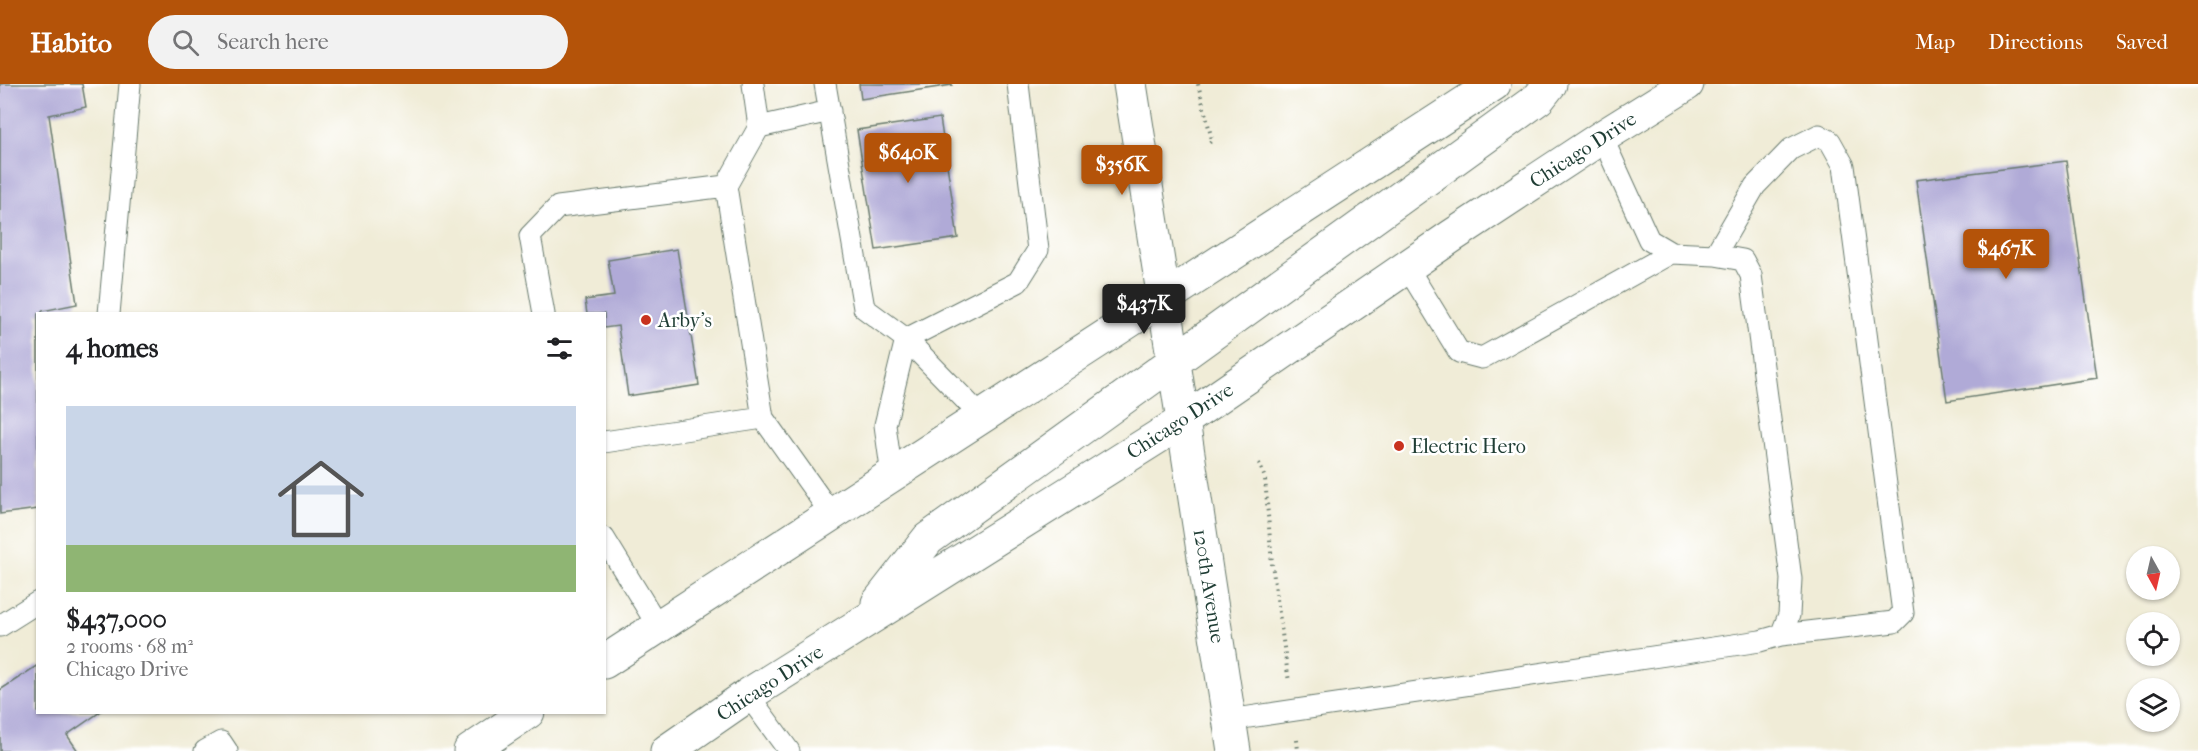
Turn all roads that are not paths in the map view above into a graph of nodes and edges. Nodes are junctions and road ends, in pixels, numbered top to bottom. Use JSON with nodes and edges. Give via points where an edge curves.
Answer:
{"nodes":[{"id":1,"x":130,"y":84,"type":"edge"},
{"id":2,"x":753,"y":84,"type":"edge"},
{"id":3,"x":825,"y":84,"type":"edge"},
{"id":4,"x":1018,"y":84,"type":"edge"},
{"id":5,"x":1130,"y":84,"type":"edge"},
{"id":6,"x":1494,"y":84,"type":"edge"},
{"id":7,"x":1550,"y":84,"type":"edge"},
{"id":8,"x":1687,"y":84,"type":"edge"},
{"id":9,"x":830,"y":111,"type":"junction"},
{"id":10,"x":759,"y":127,"type":"junction"},
{"id":11,"x":1602,"y":137,"type":"junction"},
{"id":12,"x":726,"y":186,"type":"junction"},
{"id":13,"x":1671,"y":254,"type":"junction"},
{"id":14,"x":1715,"y":255,"type":"junction"},
{"id":15,"x":1407,"y":267,"type":"junction"},
{"id":16,"x":1164,"y":299,"type":"junction"},
{"id":17,"x":109,"y":312,"type":"edge"},
{"id":18,"x":544,"y":312,"type":"edge"},
{"id":19,"x":906,"y":339,"type":"junction"},
{"id":20,"x":1174,"y":363,"type":"junction"},
{"id":21,"x":982,"y":417,"type":"junction"},
{"id":22,"x":763,"y":418,"type":"junction"},
{"id":23,"x":1183,"y":421,"type":"junction"},
{"id":24,"x":608,"y":436,"type":"edge"},
{"id":25,"x":892,"y":476,"type":"junction"},
{"id":26,"x":832,"y":515,"type":"junction"},
{"id":27,"x":606,"y":541,"type":"edge"},
{"id":28,"x":36,"y":603,"type":"edge"},
{"id":29,"x":862,"y":624,"type":"junction"},
{"id":30,"x":0,"y":626,"type":"edge"},
{"id":31,"x":658,"y":626,"type":"junction"},
{"id":32,"x":1782,"y":634,"type":"junction"},
{"id":33,"x":606,"y":661,"type":"edge"},
{"id":34,"x":748,"y":695,"type":"junction"},
{"id":35,"x":525,"y":714,"type":"edge"},
{"id":36,"x":1232,"y":735,"type":"edge"},
{"id":37,"x":205,"y":751,"type":"edge"},
{"id":38,"x":227,"y":751,"type":"edge"},
{"id":39,"x":470,"y":751,"type":"edge"},
{"id":40,"x":667,"y":751,"type":"edge"},
{"id":41,"x":789,"y":751,"type":"edge"}],
"edges":[{"from":1,"to":17,"type":"lane"},
{"from":2,"to":10,"type":"lane"},
{"from":3,"to":9,"type":"lane"},
{"from":4,"to":19,"type":"lane","via":[[1038,250],[1018,282]]},
{"from":5,"to":16,"type":"main road","name":"120th Avenue"},
{"from":6,"to":16,"type":"main road"},
{"from":7,"to":20,"type":"main road","via":[[1539,98]]},
{"from":8,"to":11,"type":"main road","name":"Chicago Drive"},
{"from":9,"to":10,"type":"lane"},
{"from":9,"to":19,"type":"lane","via":[[864,308]]},
{"from":10,"to":12,"type":"lane"},
{"from":11,"to":13,"type":"lane","via":[[1649,240]]},
{"from":11,"to":15,"type":"main road","name":"Chicago Drive"},
{"from":12,"to":18,"type":"lane","via":[[558,207],[530,236]]},
{"from":12,"to":22,"type":"lane"},
{"from":13,"to":14,"type":"lane"},
{"from":13,"to":15,"type":"lane","via":[[1482,358],[1459,352]]},
{"from":14,"to":32,"type":"lane","via":[[1743,260],[1751,275],[1791,579],[1789,615]]},
{"from":14,"to":32,"type":"lane","via":[[1755,186],[1791,148],[1818,135],[1830,141],[1844,166],[1903,613],[1894,622]]},
{"from":15,"to":23,"type":"main road","name":"Chicago Drive"},
{"from":16,"to":20,"type":"main road","name":"120th Avenue"},
{"from":16,"to":21,"type":"main road"},
{"from":19,"to":21,"type":"lane"},
{"from":19,"to":25,"type":"lane","via":[[885,425]]},
{"from":20,"to":23,"type":"main road","name":"120th Avenue"},
{"from":20,"to":29,"type":"main road","via":[[928,539]]},
{"from":21,"to":25,"type":"main road"},
{"from":22,"to":24,"type":"lane"},
{"from":22,"to":26,"type":"lane"},
{"from":23,"to":29,"type":"main road","name":"Chicago Drive"},
{"from":23,"to":36,"type":"main road","name":"120th Avenue"},
{"from":25,"to":26,"type":"main road"},
{"from":26,"to":31,"type":"main road"},
{"from":27,"to":31,"type":"lane"},
{"from":28,"to":30,"type":"lane"},
{"from":29,"to":34,"type":"main road","name":"Chicago Drive"},
{"from":31,"to":33,"type":"main road"},
{"from":32,"to":36,"type":"lane","via":[[1748,643],[1293,709]]},
{"from":34,"to":40,"type":"main road","name":"Chicago Drive"},
{"from":34,"to":41,"type":"lane"},
{"from":35,"to":39,"type":"main road"},
{"from":37,"to":38,"type":"lane","via":[[221,742]]}]}
